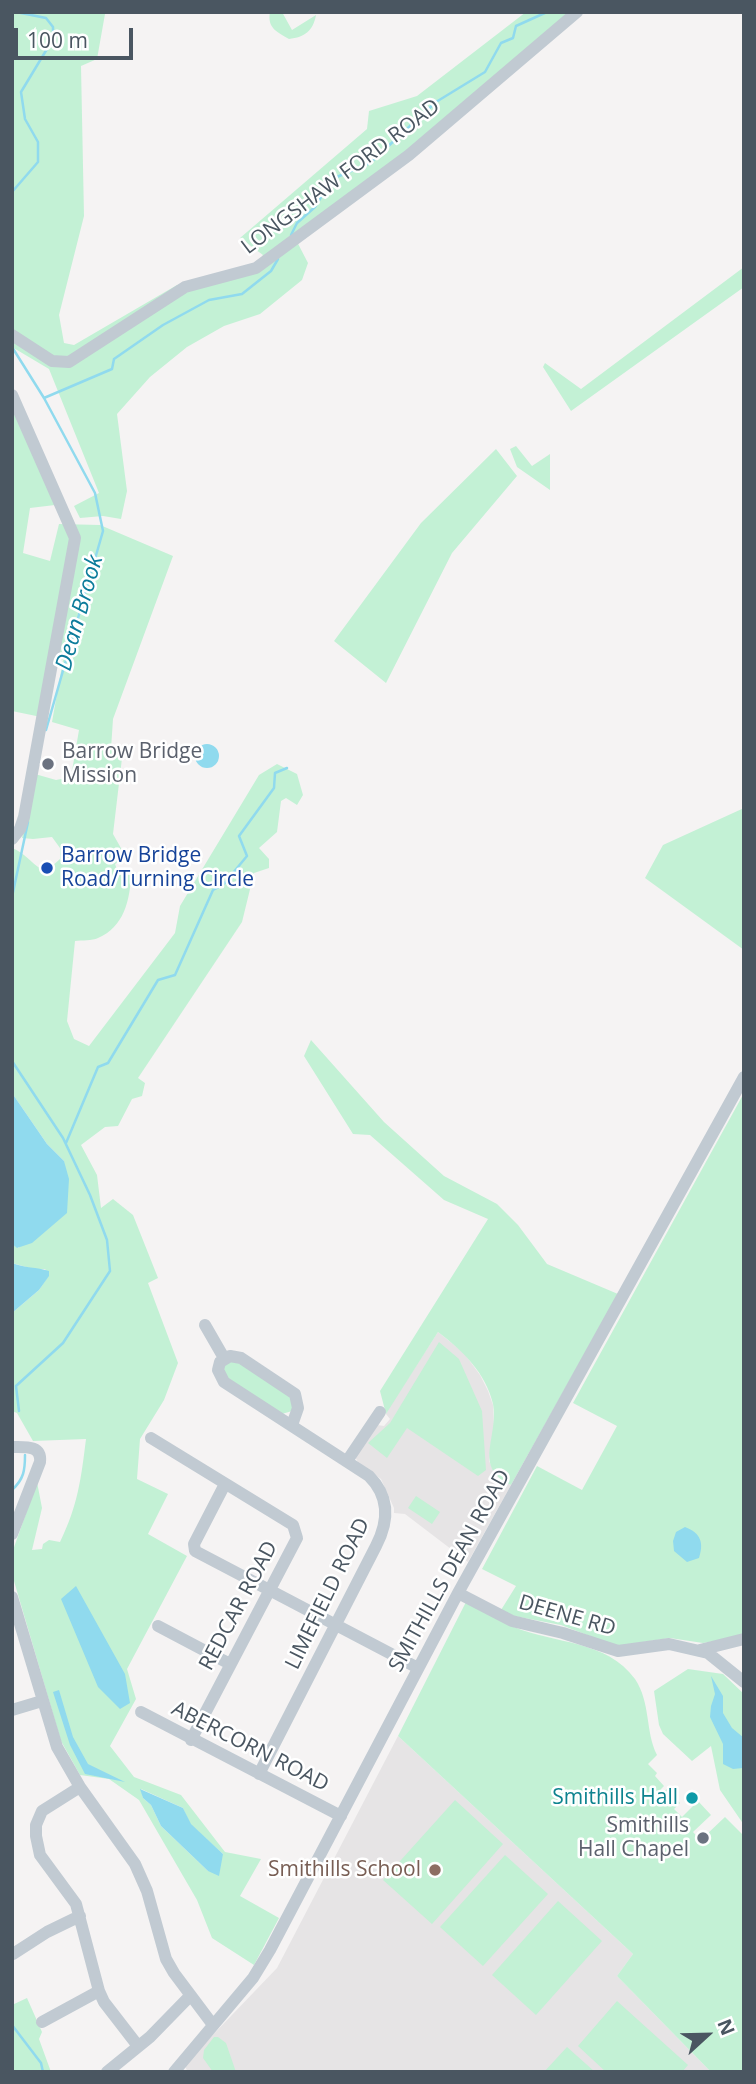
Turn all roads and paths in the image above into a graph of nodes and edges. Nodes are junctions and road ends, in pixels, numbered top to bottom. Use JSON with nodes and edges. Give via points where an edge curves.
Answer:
{"nodes":[{"id":1,"x":577,"y":12,"type":"edge"},
{"id":2,"x":12,"y":335,"type":"edge"},
{"id":3,"x":12,"y":396,"type":"edge"},
{"id":4,"x":12,"y":839,"type":"edge"},
{"id":5,"x":744,"y":1077,"type":"edge"},
{"id":6,"x":205,"y":1325,"type":"dead end"},
{"id":7,"x":224,"y":1358,"type":"junction"},
{"id":8,"x":380,"y":1412,"type":"dead end"},
{"id":9,"x":292,"y":1425,"type":"junction"},
{"id":10,"x":150,"y":1438,"type":"dead end"},
{"id":11,"x":12,"y":1447,"type":"edge"},
{"id":12,"x":347,"y":1461,"type":"junction"},
{"id":13,"x":225,"y":1484,"type":"junction"},
{"id":14,"x":12,"y":1534,"type":"edge"},
{"id":15,"x":270,"y":1591,"type":"junction"},
{"id":16,"x":458,"y":1593,"type":"junction"},
{"id":17,"x":12,"y":1597,"type":"edge"},
{"id":18,"x":14,"y":1613,"type":"edge"},
{"id":19,"x":336,"y":1625,"type":"junction"},
{"id":20,"x":158,"y":1626,"type":"dead end"},
{"id":21,"x":744,"y":1639,"type":"edge"},
{"id":22,"x":699,"y":1650,"type":"junction"},
{"id":23,"x":230,"y":1664,"type":"junction"},
{"id":24,"x":418,"y":1668,"type":"junction"},
{"id":25,"x":744,"y":1682,"type":"edge"},
{"id":26,"x":42,"y":1701,"type":"junction"},
{"id":27,"x":12,"y":1710,"type":"edge"},
{"id":28,"x":141,"y":1712,"type":"dead end"},
{"id":29,"x":191,"y":1740,"type":"junction"},
{"id":30,"x":259,"y":1774,"type":"junction"},
{"id":31,"x":80,"y":1787,"type":"junction"},
{"id":32,"x":341,"y":1816,"type":"junction"},
{"id":33,"x":80,"y":1916,"type":"junction"},
{"id":34,"x":13,"y":1954,"type":"edge"},
{"id":35,"x":99,"y":1991,"type":"junction"},
{"id":36,"x":190,"y":1996,"type":"junction"},
{"id":37,"x":43,"y":2022,"type":"dead end"},
{"id":38,"x":213,"y":2025,"type":"junction"},
{"id":39,"x":138,"y":2046,"type":"junction"},
{"id":40,"x":107,"y":2072,"type":"edge"},
{"id":41,"x":174,"y":2072,"type":"edge"}],
"edges":[{"from":1,"to":2,"type":"street","name":"LONGSHAW FORD ROAD","via":[[409,155],[256,268],[185,287],[72,360],[52,361]]},
{"from":3,"to":4,"type":"street","via":[[75,538],[24,817]]},
{"from":5,"to":16,"type":"street","name":"SMITHILLS DEAN ROAD"},
{"from":6,"to":7,"type":"street","name":"LIMEFIELD ROAD"},
{"from":7,"to":9,"type":"street","name":"LIMEFIELD ROAD","via":[[218,1370],[224,1382]]},
{"from":7,"to":9,"type":"street","via":[[242,1359],[295,1394],[298,1408]]},
{"from":8,"to":12,"type":"street"},
{"from":9,"to":12,"type":"street","name":"LIMEFIELD ROAD"},
{"from":10,"to":13,"type":"street","name":"REDCAR ROAD"},
{"from":11,"to":14,"type":"street","via":[[32,1448],[41,1455]]},
{"from":12,"to":19,"type":"street","name":"LIMEFIELD ROAD","via":[[378,1485],[386,1523]]},
{"from":13,"to":15,"type":"street","name":"REDCAR ROAD","via":[[295,1529],[297,1538]]},
{"from":13,"to":15,"type":"street","via":[[194,1544],[195,1551]]},
{"from":15,"to":19,"type":"street"},
{"from":15,"to":23,"type":"street","name":"REDCAR ROAD"},
{"from":16,"to":22,"type":"street","name":"DEENE RD","via":[[512,1621],[618,1651],[669,1644]]},
{"from":16,"to":24,"type":"street","name":"SMITHILLS DEAN ROAD"},
{"from":17,"to":18,"type":"street"},
{"from":18,"to":26,"type":"street"},
{"from":19,"to":24,"type":"street"},
{"from":19,"to":30,"type":"street","name":"LIMEFIELD ROAD"},
{"from":20,"to":23,"type":"street"},
{"from":21,"to":22,"type":"street"},
{"from":22,"to":25,"type":"street","name":"DEENE RD"},
{"from":23,"to":29,"type":"street","name":"REDCAR ROAD"},
{"from":24,"to":32,"type":"street","name":"SMITHILLS DEAN ROAD"},
{"from":26,"to":27,"type":"street"},
{"from":26,"to":31,"type":"street","via":[[57,1747]]},
{"from":28,"to":29,"type":"street","name":"ABERCORN ROAD"},
{"from":29,"to":30,"type":"street","name":"ABERCORN ROAD"},
{"from":30,"to":32,"type":"street","name":"ABERCORN ROAD"},
{"from":31,"to":33,"type":"street","via":[[42,1811],[36,1836],[40,1855]]},
{"from":31,"to":36,"type":"street","via":[[142,1877],[166,1959]]},
{"from":32,"to":38,"type":"street","name":"SMITHILLS DEAN ROAD","via":[[253,1978]]},
{"from":33,"to":34,"type":"street","via":[[28,1939]]},
{"from":33,"to":35,"type":"street"},
{"from":35,"to":37,"type":"street"},
{"from":35,"to":39,"type":"street"},
{"from":36,"to":38,"type":"street"},
{"from":36,"to":39,"type":"street"},
{"from":38,"to":41,"type":"street","name":"SMITHILLS DEAN ROAD"},
{"from":39,"to":40,"type":"street"}]}
